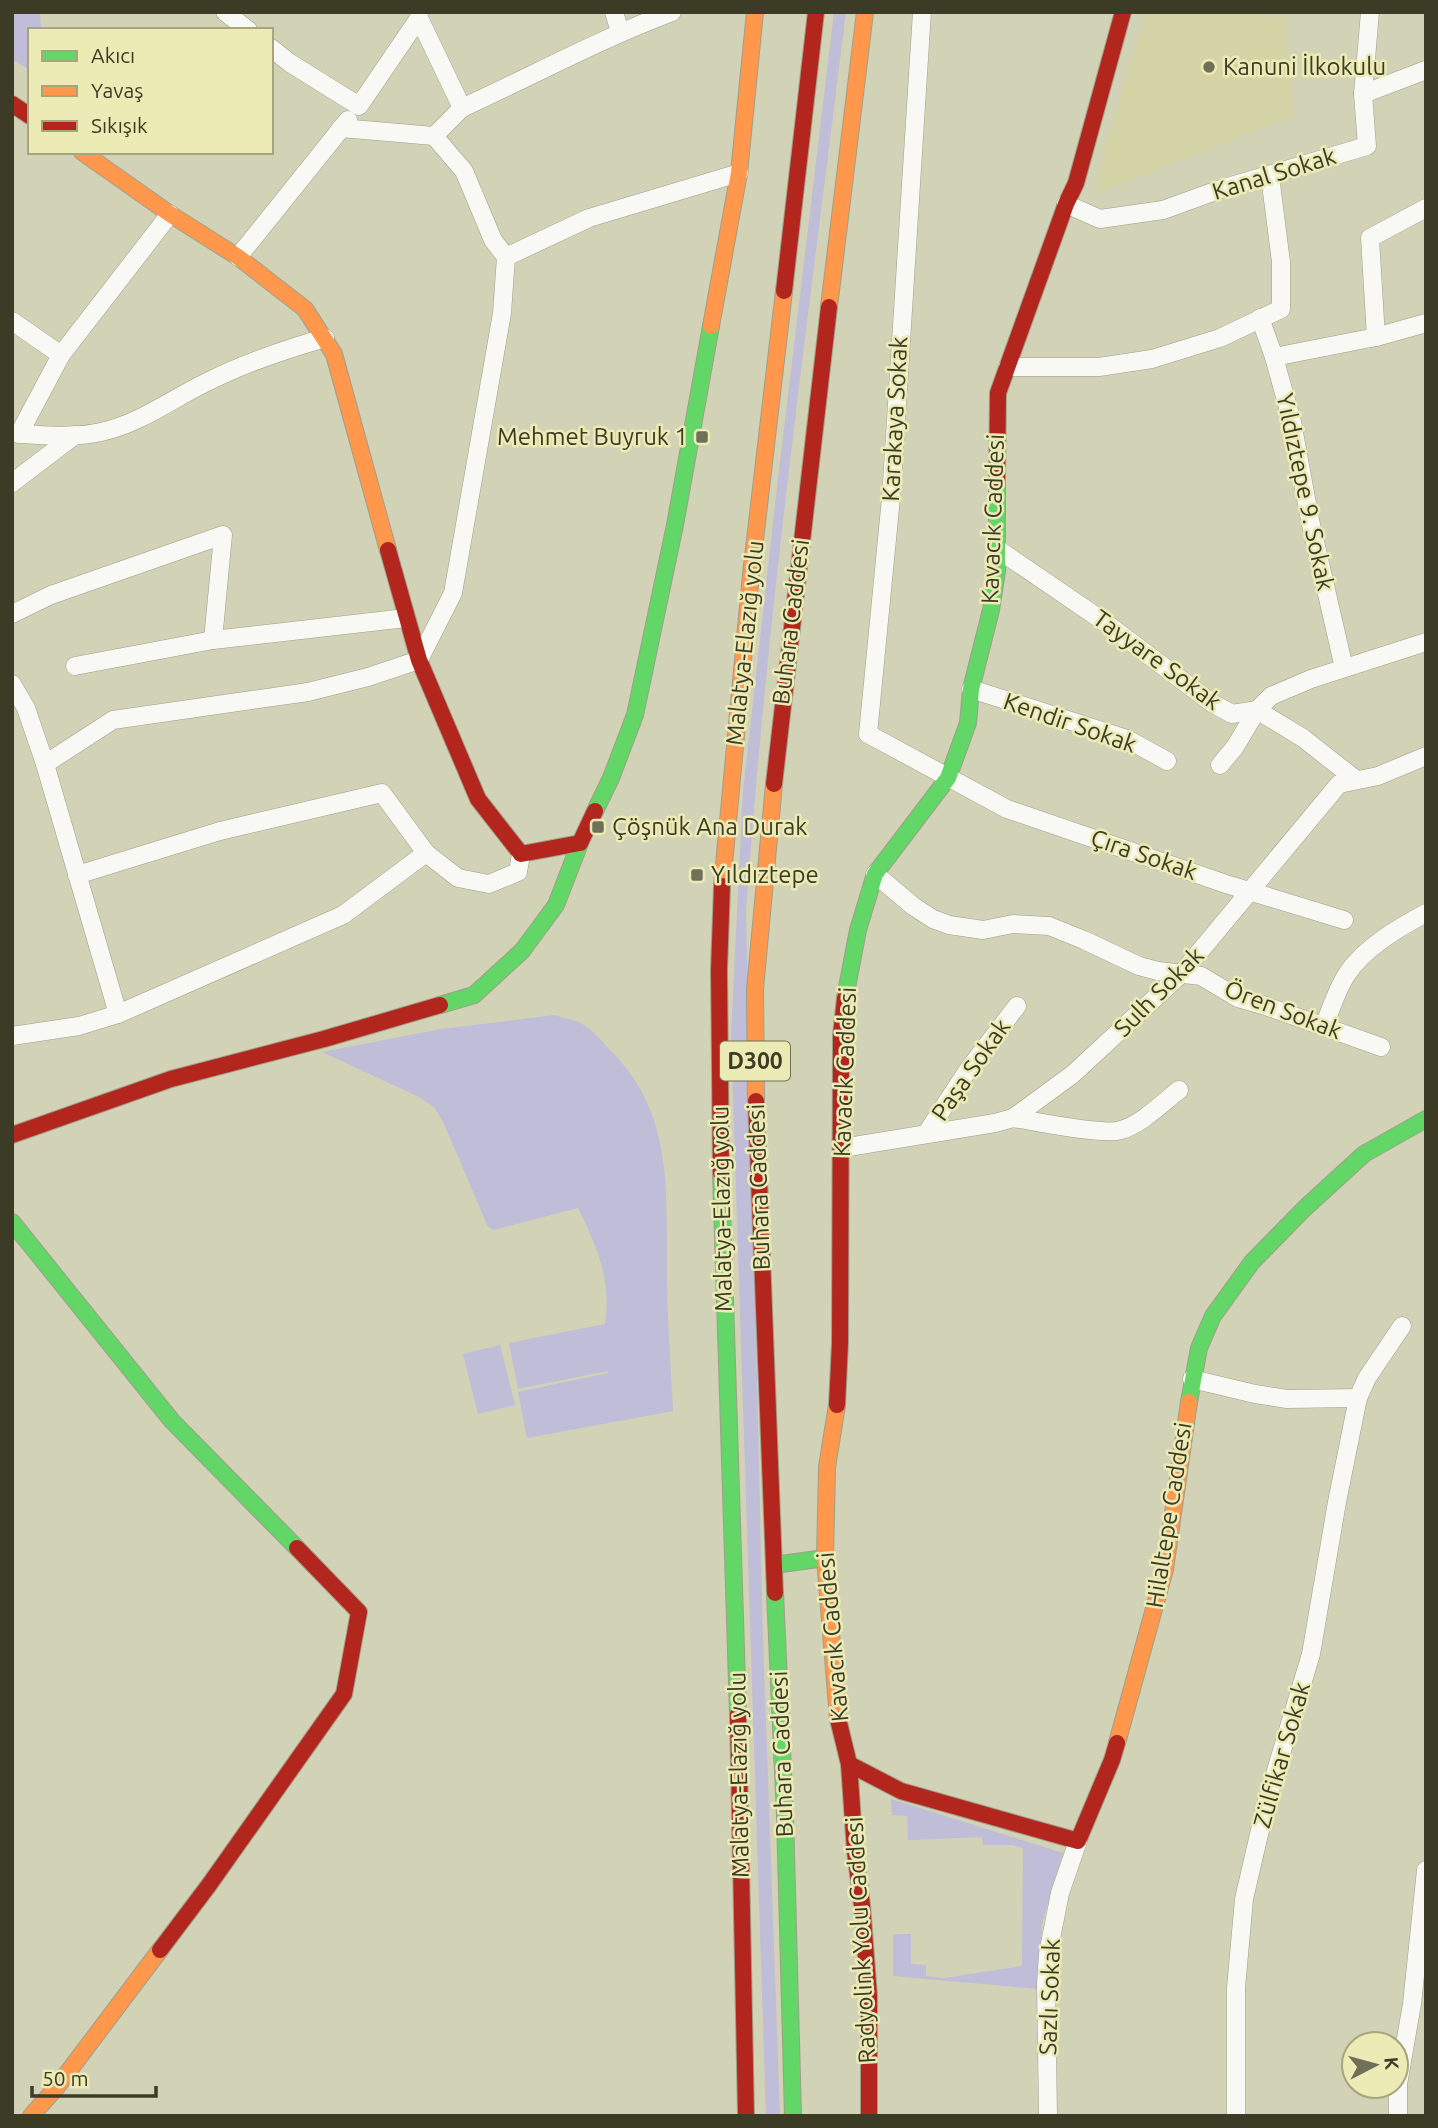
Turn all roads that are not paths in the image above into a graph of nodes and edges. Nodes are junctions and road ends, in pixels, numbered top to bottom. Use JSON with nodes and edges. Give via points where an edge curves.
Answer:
{"nodes":[{"id":1,"x":225,"y":12,"type":"edge"},
{"id":2,"x":614,"y":12,"type":"edge"},
{"id":3,"x":672,"y":12,"type":"edge"},
{"id":4,"x":755,"y":12,"type":"edge"},
{"id":5,"x":816,"y":12,"type":"edge"},
{"id":6,"x":865,"y":12,"type":"edge"},
{"id":7,"x":922,"y":12,"type":"edge"},
{"id":8,"x":1123,"y":12,"type":"edge"},
{"id":9,"x":1370,"y":12,"type":"edge"},
{"id":10,"x":419,"y":15,"type":"edge"},
{"id":11,"x":245,"y":28,"type":"edge"},
{"id":12,"x":620,"y":32,"type":"junction"},
{"id":13,"x":273,"y":50,"type":"edge"},
{"id":14,"x":1426,"y":70,"type":"edge"},
{"id":15,"x":1363,"y":94,"type":"junction"},
{"id":16,"x":12,"y":104,"type":"edge"},
{"id":17,"x":359,"y":106,"type":"junction"},
{"id":18,"x":462,"y":108,"type":"junction"},
{"id":19,"x":28,"y":115,"type":"edge"},
{"id":20,"x":341,"y":128,"type":"junction"},
{"id":21,"x":434,"y":136,"type":"junction"},
{"id":22,"x":85,"y":154,"type":"edge"},
{"id":23,"x":739,"y":173,"type":"junction"},
{"id":24,"x":1269,"y":176,"type":"junction"},
{"id":25,"x":1066,"y":204,"type":"junction"},
{"id":26,"x":1426,"y":208,"type":"edge"},
{"id":27,"x":170,"y":214,"type":"junction"},
{"id":28,"x":238,"y":257,"type":"junction"},
{"id":29,"x":506,"y":257,"type":"junction"},
{"id":30,"x":1260,"y":318,"type":"junction"},
{"id":31,"x":12,"y":321,"type":"edge"},
{"id":32,"x":1426,"y":323,"type":"edge"},
{"id":33,"x":1376,"y":337,"type":"junction"},
{"id":34,"x":324,"y":338,"type":"junction"},
{"id":35,"x":61,"y":355,"type":"junction"},
{"id":36,"x":1274,"y":357,"type":"junction"},
{"id":37,"x":1007,"y":367,"type":"junction"},
{"id":38,"x":16,"y":435,"type":"edge"},
{"id":39,"x":75,"y":435,"type":"junction"},
{"id":40,"x":12,"y":482,"type":"edge"},
{"id":41,"x":996,"y":548,"type":"junction"},
{"id":42,"x":12,"y":614,"type":"edge"},
{"id":43,"x":406,"y":618,"type":"junction"},
{"id":44,"x":213,"y":640,"type":"junction"},
{"id":45,"x":1426,"y":642,"type":"edge"},
{"id":46,"x":419,"y":660,"type":"junction"},
{"id":47,"x":75,"y":666,"type":"dead end"},
{"id":48,"x":1344,"y":668,"type":"junction"},
{"id":49,"x":12,"y":684,"type":"edge"},
{"id":50,"x":971,"y":689,"type":"junction"},
{"id":51,"x":1257,"y":710,"type":"junction"},
{"id":52,"x":1426,"y":756,"type":"edge"},
{"id":53,"x":1167,"y":761,"type":"dead end"},
{"id":54,"x":46,"y":764,"type":"junction"},
{"id":55,"x":1220,"y":765,"type":"dead end"},
{"id":56,"x":948,"y":778,"type":"junction"},
{"id":57,"x":1354,"y":779,"type":"junction"},
{"id":58,"x":580,"y":843,"type":"junction"},
{"id":59,"x":426,"y":853,"type":"junction"},
{"id":60,"x":521,"y":855,"type":"junction"},
{"id":61,"x":875,"y":874,"type":"junction"},
{"id":62,"x":77,"y":875,"type":"junction"},
{"id":63,"x":1251,"y":891,"type":"junction"},
{"id":64,"x":1426,"y":913,"type":"edge"},
{"id":65,"x":1344,"y":920,"type":"dead end"},
{"id":66,"x":1181,"y":974,"type":"junction"},
{"id":67,"x":1017,"y":1006,"type":"dead end"},
{"id":68,"x":118,"y":1014,"type":"junction"},
{"id":69,"x":1324,"y":1026,"type":"junction"},
{"id":70,"x":12,"y":1036,"type":"edge"},
{"id":71,"x":1381,"y":1047,"type":"dead end"},
{"id":72,"x":1179,"y":1090,"type":"dead end"},
{"id":73,"x":1013,"y":1118,"type":"junction"},
{"id":74,"x":1426,"y":1119,"type":"edge"},
{"id":75,"x":926,"y":1134,"type":"junction"},
{"id":76,"x":12,"y":1135,"type":"edge"},
{"id":77,"x":842,"y":1148,"type":"junction"},
{"id":78,"x":12,"y":1222,"type":"edge"},
{"id":79,"x":1402,"y":1326,"type":"dead end"},
{"id":80,"x":1192,"y":1378,"type":"junction"},
{"id":81,"x":1359,"y":1398,"type":"junction"},
{"id":82,"x":825,"y":1558,"type":"junction"},
{"id":83,"x":774,"y":1565,"type":"junction"},
{"id":84,"x":849,"y":1764,"type":"junction"},
{"id":85,"x":1078,"y":1841,"type":"junction"},
{"id":86,"x":1426,"y":1870,"type":"edge"},
{"id":87,"x":31,"y":2116,"type":"edge"},
{"id":88,"x":746,"y":2116,"type":"edge"},
{"id":89,"x":793,"y":2116,"type":"edge"},
{"id":90,"x":869,"y":2116,"type":"edge"},
{"id":91,"x":1048,"y":2116,"type":"edge"},
{"id":92,"x":1236,"y":2116,"type":"edge"},
{"id":93,"x":1398,"y":2116,"type":"edge"}],
"edges":[{"from":1,"to":11,"type":"street"},
{"from":2,"to":12,"type":"street"},
{"from":3,"to":12,"type":"street"},
{"from":4,"to":23,"type":"main road"},
{"from":5,"to":88,"type":"main road","name":"Malatya-Elazığ yolu","number":"D300","via":[[751,575],[722,888],[719,970]]},
{"from":6,"to":83,"type":"main road","name":"Buhara Caddesi","number":"D300","via":[[790,627],[755,989],[756,1139]]},
{"from":7,"to":56,"type":"street","name":"Karakaya Sokak","via":[[891,498],[868,734]]},
{"from":8,"to":25,"type":"main road","name":"Kavacık Caddesi","via":[[1076,183]]},
{"from":9,"to":15,"type":"street"},
{"from":10,"to":17,"type":"street"},
{"from":10,"to":18,"type":"street"},
{"from":12,"to":18,"type":"street"},
{"from":13,"to":17,"type":"street"},
{"from":14,"to":15,"type":"street"},
{"from":15,"to":24,"type":"street","name":"Kanal Sokak","via":[[1367,146]]},
{"from":16,"to":19,"type":"main road"},
{"from":17,"to":20,"type":"street"},
{"from":18,"to":21,"type":"street"},
{"from":20,"to":21,"type":"street"},
{"from":20,"to":28,"type":"street"},
{"from":21,"to":29,"type":"street","via":[[464,171],[493,240]]},
{"from":22,"to":27,"type":"main road"},
{"from":23,"to":29,"type":"street","via":[[589,218]]},
{"from":23,"to":58,"type":"main road","via":[[676,525],[635,715]]},
{"from":24,"to":25,"type":"street","name":"Kanal Sokak","via":[[1163,210],[1100,219]]},
{"from":24,"to":30,"type":"street","via":[[1281,262],[1281,309]]},
{"from":25,"to":37,"type":"main road","name":"Kavacık Caddesi"},
{"from":26,"to":33,"type":"street","via":[[1370,238]]},
{"from":27,"to":28,"type":"main road"},
{"from":27,"to":35,"type":"street"},
{"from":28,"to":34,"type":"main road","via":[[305,309]]},
{"from":29,"to":46,"type":"street","via":[[502,313],[453,593]]},
{"from":30,"to":36,"type":"street","name":"Yıldıztepe 9. Sokak"},
{"from":30,"to":37,"type":"street","via":[[1220,338],[1152,359],[1099,367]]},
{"from":31,"to":35,"type":"street"},
{"from":32,"to":33,"type":"street"},
{"from":33,"to":36,"type":"street"},
{"from":34,"to":39,"type":"street","via":[[230,371],[140,419]]},
{"from":34,"to":43,"type":"main road","via":[[334,354],[363,453]]},
{"from":35,"to":38,"type":"street"},
{"from":36,"to":48,"type":"street","name":"Yıldıztepe 9. Sokak"},
{"from":37,"to":41,"type":"main road","name":"Kavacık Caddesi","via":[[998,393]]},
{"from":38,"to":39,"type":"street"},
{"from":39,"to":40,"type":"street"},
{"from":41,"to":50,"type":"main road","name":"Kavacık Caddesi","via":[[991,610]]},
{"from":41,"to":51,"type":"street","name":"Tayyare Sokak","via":[[1212,703],[1232,713]]},
{"from":42,"to":44,"type":"street","via":[[51,595],[223,535]]},
{"from":43,"to":44,"type":"street"},
{"from":43,"to":46,"type":"main road"},
{"from":44,"to":47,"type":"street"},
{"from":45,"to":48,"type":"street"},
{"from":46,"to":54,"type":"street","via":[[308,692],[113,720]]},
{"from":46,"to":60,"type":"main road","via":[[478,799]]},
{"from":48,"to":51,"type":"street","via":[[1270,696]]},
{"from":49,"to":54,"type":"street"},
{"from":50,"to":53,"type":"street","name":"Kendir Sokak","via":[[1126,739]]},
{"from":50,"to":56,"type":"main road","name":"Kavacık Caddesi","via":[[968,723]]},
{"from":51,"to":55,"type":"street"},
{"from":51,"to":57,"type":"street","name":"Tayyare Sokak","via":[[1303,738]]},
{"from":52,"to":57,"type":"street","name":"Sulh Sokak","via":[[1378,776]]},
{"from":54,"to":62,"type":"street"},
{"from":56,"to":61,"type":"main road","name":"Kavacık Caddesi"},
{"from":56,"to":63,"type":"street","name":"Çıra Sokak","via":[[1007,809]]},
{"from":57,"to":63,"type":"street","name":"Sulh Sokak","via":[[1339,784]]},
{"from":58,"to":60,"type":"main road"},
{"from":58,"to":76,"type":"main road","via":[[556,905],[522,951],[474,995],[172,1079]]},
{"from":59,"to":60,"type":"street","via":[[458,878],[489,884],[518,872]]},
{"from":59,"to":62,"type":"street","via":[[382,793],[220,831]]},
{"from":59,"to":68,"type":"street","via":[[343,915]]},
{"from":61,"to":66,"type":"street","name":"Ören Sokak","via":[[933,919],[949,925],[983,930],[1013,924],[1049,926],[1139,966]]},
{"from":61,"to":77,"type":"main road","name":"Kavacık Caddesi","via":[[846,979],[841,1035]]},
{"from":62,"to":68,"type":"street"},
{"from":63,"to":65,"type":"street","name":"Çıra Sokak"},
{"from":63,"to":66,"type":"street","name":"Sulh Sokak"},
{"from":64,"to":69,"type":"street","via":[[1354,965],[1344,977]]},
{"from":66,"to":69,"type":"street","name":"Ören Sokak","via":[[1201,976],[1238,998]]},
{"from":66,"to":73,"type":"street","name":"Sulh Sokak","via":[[1073,1074]]},
{"from":67,"to":75,"type":"street","name":"Paşa Sokak"},
{"from":68,"to":70,"type":"street","via":[[79,1026]]},
{"from":69,"to":71,"type":"street","name":"Ören Sokak"},
{"from":72,"to":73,"type":"street","via":[[1119,1131]]},
{"from":73,"to":75,"type":"street","name":"Sulh Sokak"},
{"from":74,"to":80,"type":"main road","name":"Hilaltepe Caddesi","via":[[1364,1154],[1252,1262],[1213,1316]]},
{"from":75,"to":77,"type":"street","name":"Sulh Sokak"},
{"from":77,"to":82,"type":"main road","name":"Kavacık Caddesi","via":[[838,1382],[827,1467]]},
{"from":78,"to":87,"type":"main road","via":[[172,1421],[359,1612],[344,1694],[201,1895]]},
{"from":79,"to":81,"type":"street","name":"Zülfikar Sokak"},
{"from":80,"to":81,"type":"street","via":[[1287,1399]]},
{"from":80,"to":85,"type":"main road","name":"Hilaltepe Caddesi","via":[[1160,1591],[1112,1760]]},
{"from":81,"to":92,"type":"street","name":"Zülfikar Sokak","via":[[1311,1654],[1266,1804],[1244,1899],[1236,1988]]},
{"from":82,"to":83,"type":"main road"},
{"from":82,"to":84,"type":"main road","name":"Kavacık Caddesi","via":[[839,1726]]},
{"from":83,"to":89,"type":"main road","name":"Buhara Caddesi","number":"D300"},
{"from":84,"to":85,"type":"main road","via":[[901,1791]]},
{"from":84,"to":90,"type":"main road","name":"Radyolink Yolu Caddesi","via":[[869,1996]]},
{"from":85,"to":91,"type":"street","name":"Sazlı Sokak","via":[[1060,1893],[1048,1954]]},
{"from":86,"to":93,"type":"street","via":[[1412,2004],[1398,2084]]}]}
